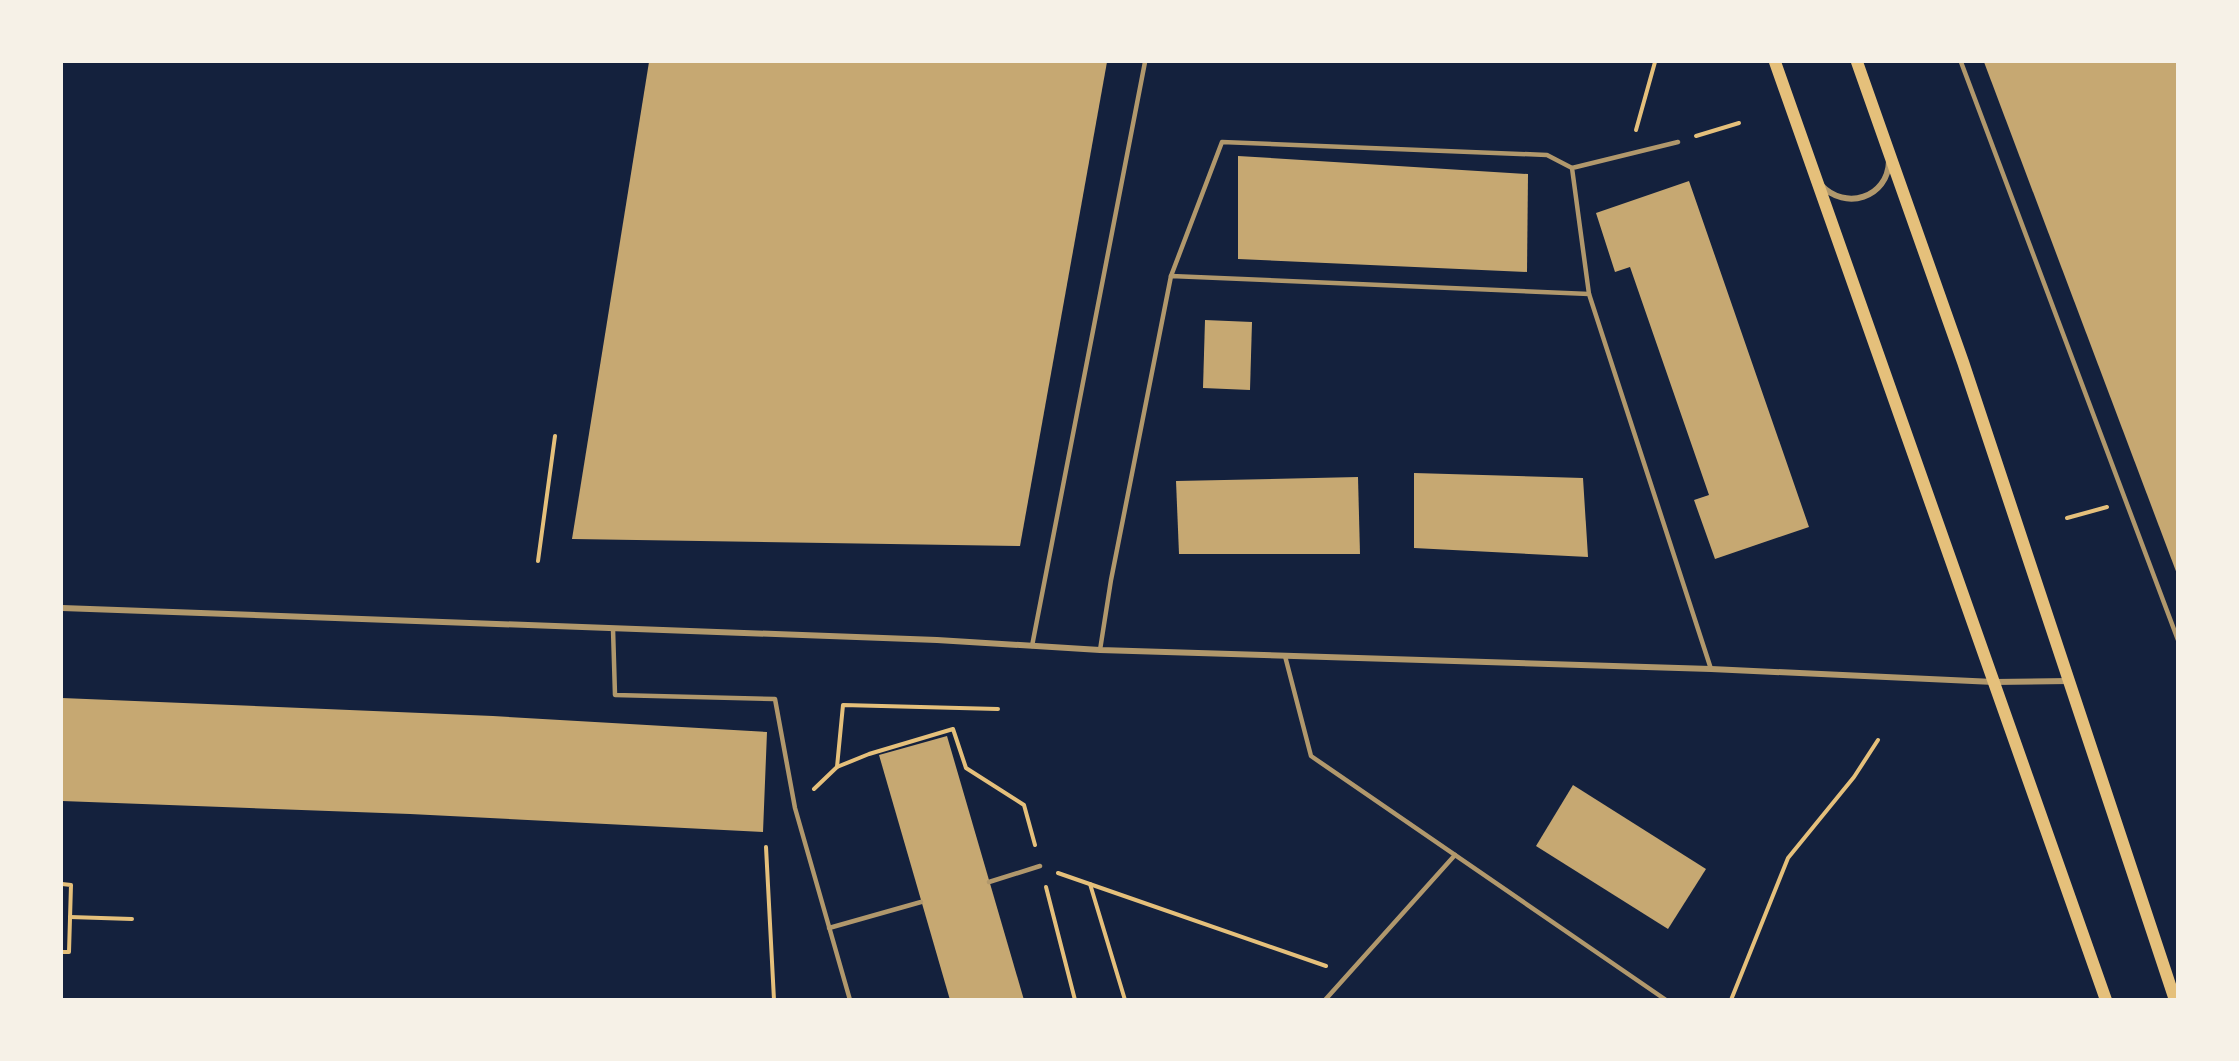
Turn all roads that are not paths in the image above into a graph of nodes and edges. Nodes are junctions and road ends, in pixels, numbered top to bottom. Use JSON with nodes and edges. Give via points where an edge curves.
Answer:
{"nodes":[{"id":1,"x":1146,"y":62,"type":"edge"},
{"id":2,"x":1775,"y":62,"type":"edge"},
{"id":3,"x":1857,"y":62,"type":"edge"},
{"id":4,"x":1961,"y":62,"type":"edge"},
{"id":5,"x":1678,"y":142,"type":"road end"},
{"id":6,"x":1887,"y":149,"type":"junction"},
{"id":7,"x":1572,"y":168,"type":"junction"},
{"id":8,"x":1815,"y":174,"type":"junction"},
{"id":9,"x":1171,"y":276,"type":"junction"},
{"id":10,"x":1589,"y":294,"type":"junction"},
{"id":11,"x":62,"y":608,"type":"edge"},
{"id":12,"x":614,"y":629,"type":"junction"},
{"id":13,"x":2178,"y":640,"type":"edge"},
{"id":14,"x":1032,"y":646,"type":"junction"},
{"id":15,"x":1100,"y":650,"type":"junction"},
{"id":16,"x":1285,"y":656,"type":"junction"},
{"id":17,"x":1712,"y":669,"type":"junction"},
{"id":18,"x":2069,"y":681,"type":"junction"},
{"id":19,"x":1994,"y":682,"type":"junction"},
{"id":20,"x":1455,"y":855,"type":"junction"},
{"id":21,"x":1040,"y":867,"type":"road end"},
{"id":22,"x":989,"y":882,"type":"dead end"},
{"id":23,"x":921,"y":902,"type":"dead end"},
{"id":24,"x":829,"y":928,"type":"junction"},
{"id":25,"x":850,"y":999,"type":"edge"},
{"id":26,"x":1325,"y":999,"type":"edge"},
{"id":27,"x":1666,"y":999,"type":"edge"},
{"id":28,"x":2106,"y":999,"type":"edge"},
{"id":29,"x":2175,"y":999,"type":"edge"}],
"edges":[{"from":1,"to":14,"type":"lane"},
{"from":2,"to":8,"type":"main road"},
{"from":3,"to":6,"type":"main road"},
{"from":4,"to":13,"type":"lane"},
{"from":5,"to":7,"type":"lane"},
{"from":6,"to":8,"type":"street","via":[[1889,164],[1885,178],[1863,198],[1834,196],[1822,187]]},
{"from":6,"to":18,"type":"main road"},
{"from":7,"to":9,"type":"lane","via":[[1547,155],[1222,142]]},
{"from":7,"to":10,"type":"lane"},
{"from":8,"to":19,"type":"main road"},
{"from":9,"to":10,"type":"lane"},
{"from":9,"to":15,"type":"lane"},
{"from":10,"to":17,"type":"lane"},
{"from":11,"to":12,"type":"street"},
{"from":12,"to":14,"type":"street"},
{"from":12,"to":24,"type":"lane","via":[[615,695],[775,699],[795,808]]},
{"from":14,"to":15,"type":"street"},
{"from":15,"to":16,"type":"street"},
{"from":16,"to":17,"type":"street"},
{"from":16,"to":20,"type":"lane","via":[[1311,756]]},
{"from":17,"to":19,"type":"street"},
{"from":18,"to":19,"type":"street"},
{"from":18,"to":29,"type":"main road"},
{"from":19,"to":28,"type":"main road"},
{"from":20,"to":26,"type":"lane"},
{"from":20,"to":27,"type":"lane"},
{"from":21,"to":22,"type":"lane"},
{"from":23,"to":24,"type":"lane"},
{"from":24,"to":25,"type":"lane"}]}
